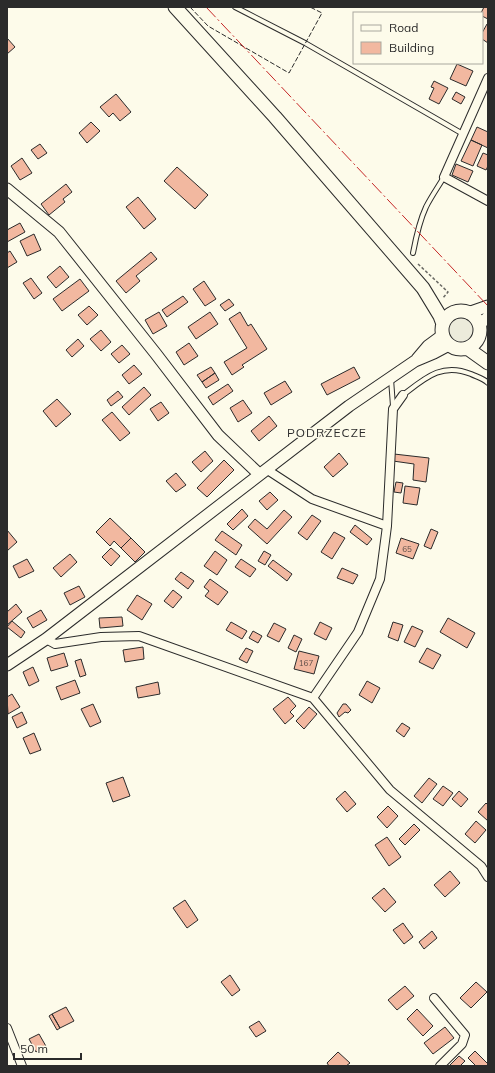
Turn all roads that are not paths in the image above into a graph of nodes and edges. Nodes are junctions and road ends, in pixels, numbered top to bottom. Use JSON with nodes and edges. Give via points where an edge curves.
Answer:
{"nodes":[{"id":1,"x":175,"y":7,"type":"edge"},
{"id":2,"x":235,"y":7,"type":"edge"},
{"id":3,"x":488,"y":78,"type":"edge"},
{"id":4,"x":463,"y":134,"type":"junction"},
{"id":5,"x":444,"y":177,"type":"junction"},
{"id":6,"x":7,"y":189,"type":"edge"},
{"id":7,"x":488,"y":201,"type":"edge"},
{"id":8,"x":412,"y":253,"type":"road end"},
{"id":9,"x":423,"y":288,"type":"junction"},
{"id":10,"x":488,"y":306,"type":"edge"},
{"id":11,"x":462,"y":312,"type":"junction"},
{"id":12,"x":482,"y":326,"type":"edge"},
{"id":13,"x":445,"y":335,"type":"junction"},
{"id":14,"x":467,"y":348,"type":"junction"},
{"id":15,"x":488,"y":353,"type":"edge"},
{"id":16,"x":488,"y":363,"type":"edge"},
{"id":17,"x":390,"y":377,"type":"junction"},
{"id":18,"x":488,"y":383,"type":"edge"},
{"id":19,"x":403,"y":395,"type":"joint"},
{"id":20,"x":393,"y":409,"type":"junction"},
{"id":21,"x":262,"y":471,"type":"junction"},
{"id":22,"x":387,"y":526,"type":"junction"},
{"id":23,"x":46,"y":639,"type":"junction"},
{"id":24,"x":7,"y":665,"type":"edge"},
{"id":25,"x":313,"y":698,"type":"junction"},
{"id":26,"x":488,"y":877,"type":"edge"},
{"id":27,"x":434,"y":998,"type":"dead end"},
{"id":28,"x":7,"y":1028,"type":"edge"},
{"id":29,"x":22,"y":1066,"type":"edge"},
{"id":30,"x":440,"y":1066,"type":"edge"}],
"edges":[{"from":1,"to":9,"type":"main road","via":[[275,117]]},
{"from":2,"to":4,"type":"lane","via":[[305,43]]},
{"from":3,"to":4,"type":"street"},
{"from":4,"to":5,"type":"street"},
{"from":5,"to":7,"type":"street"},
{"from":5,"to":8,"type":"lane","via":[[424,212]]},
{"from":6,"to":21,"type":"street","via":[[59,232],[218,435]]},
{"from":9,"to":11,"type":"main road","via":[[450,309]]},
{"from":9,"to":13,"type":"main road","via":[[440,316]]},
{"from":10,"to":11,"type":"street"},
{"from":11,"to":12,"type":"main road","via":[[477,320]]},
{"from":11,"to":13,"type":"main road","via":[[451,314]]},
{"from":12,"to":14,"type":"main road","via":[[472,345]]},
{"from":12,"to":15,"type":"main road","via":[[482,342]]},
{"from":13,"to":14,"type":"main road","via":[[455,348]]},
{"from":13,"to":17,"type":"street","via":[[428,346],[415,361]]},
{"from":14,"to":16,"type":"main road"},
{"from":17,"to":20,"type":"lane"},
{"from":17,"to":21,"type":"street"},
{"from":18,"to":19,"type":"lane","via":[[467,372],[446,370],[427,376]]},
{"from":19,"to":20,"type":"street"},
{"from":20,"to":22,"type":"street"},
{"from":21,"to":22,"type":"street","via":[[312,499]]},
{"from":21,"to":23,"type":"street"},
{"from":22,"to":25,"type":"street","via":[[380,579],[358,632]]},
{"from":23,"to":24,"type":"street"},
{"from":23,"to":25,"type":"street","via":[[55,644],[101,637],[139,636]]},
{"from":25,"to":26,"type":"street","via":[[390,790],[481,866]]},
{"from":27,"to":30,"type":"street","via":[[465,1035],[462,1044]]},
{"from":28,"to":29,"type":"street"}]}
